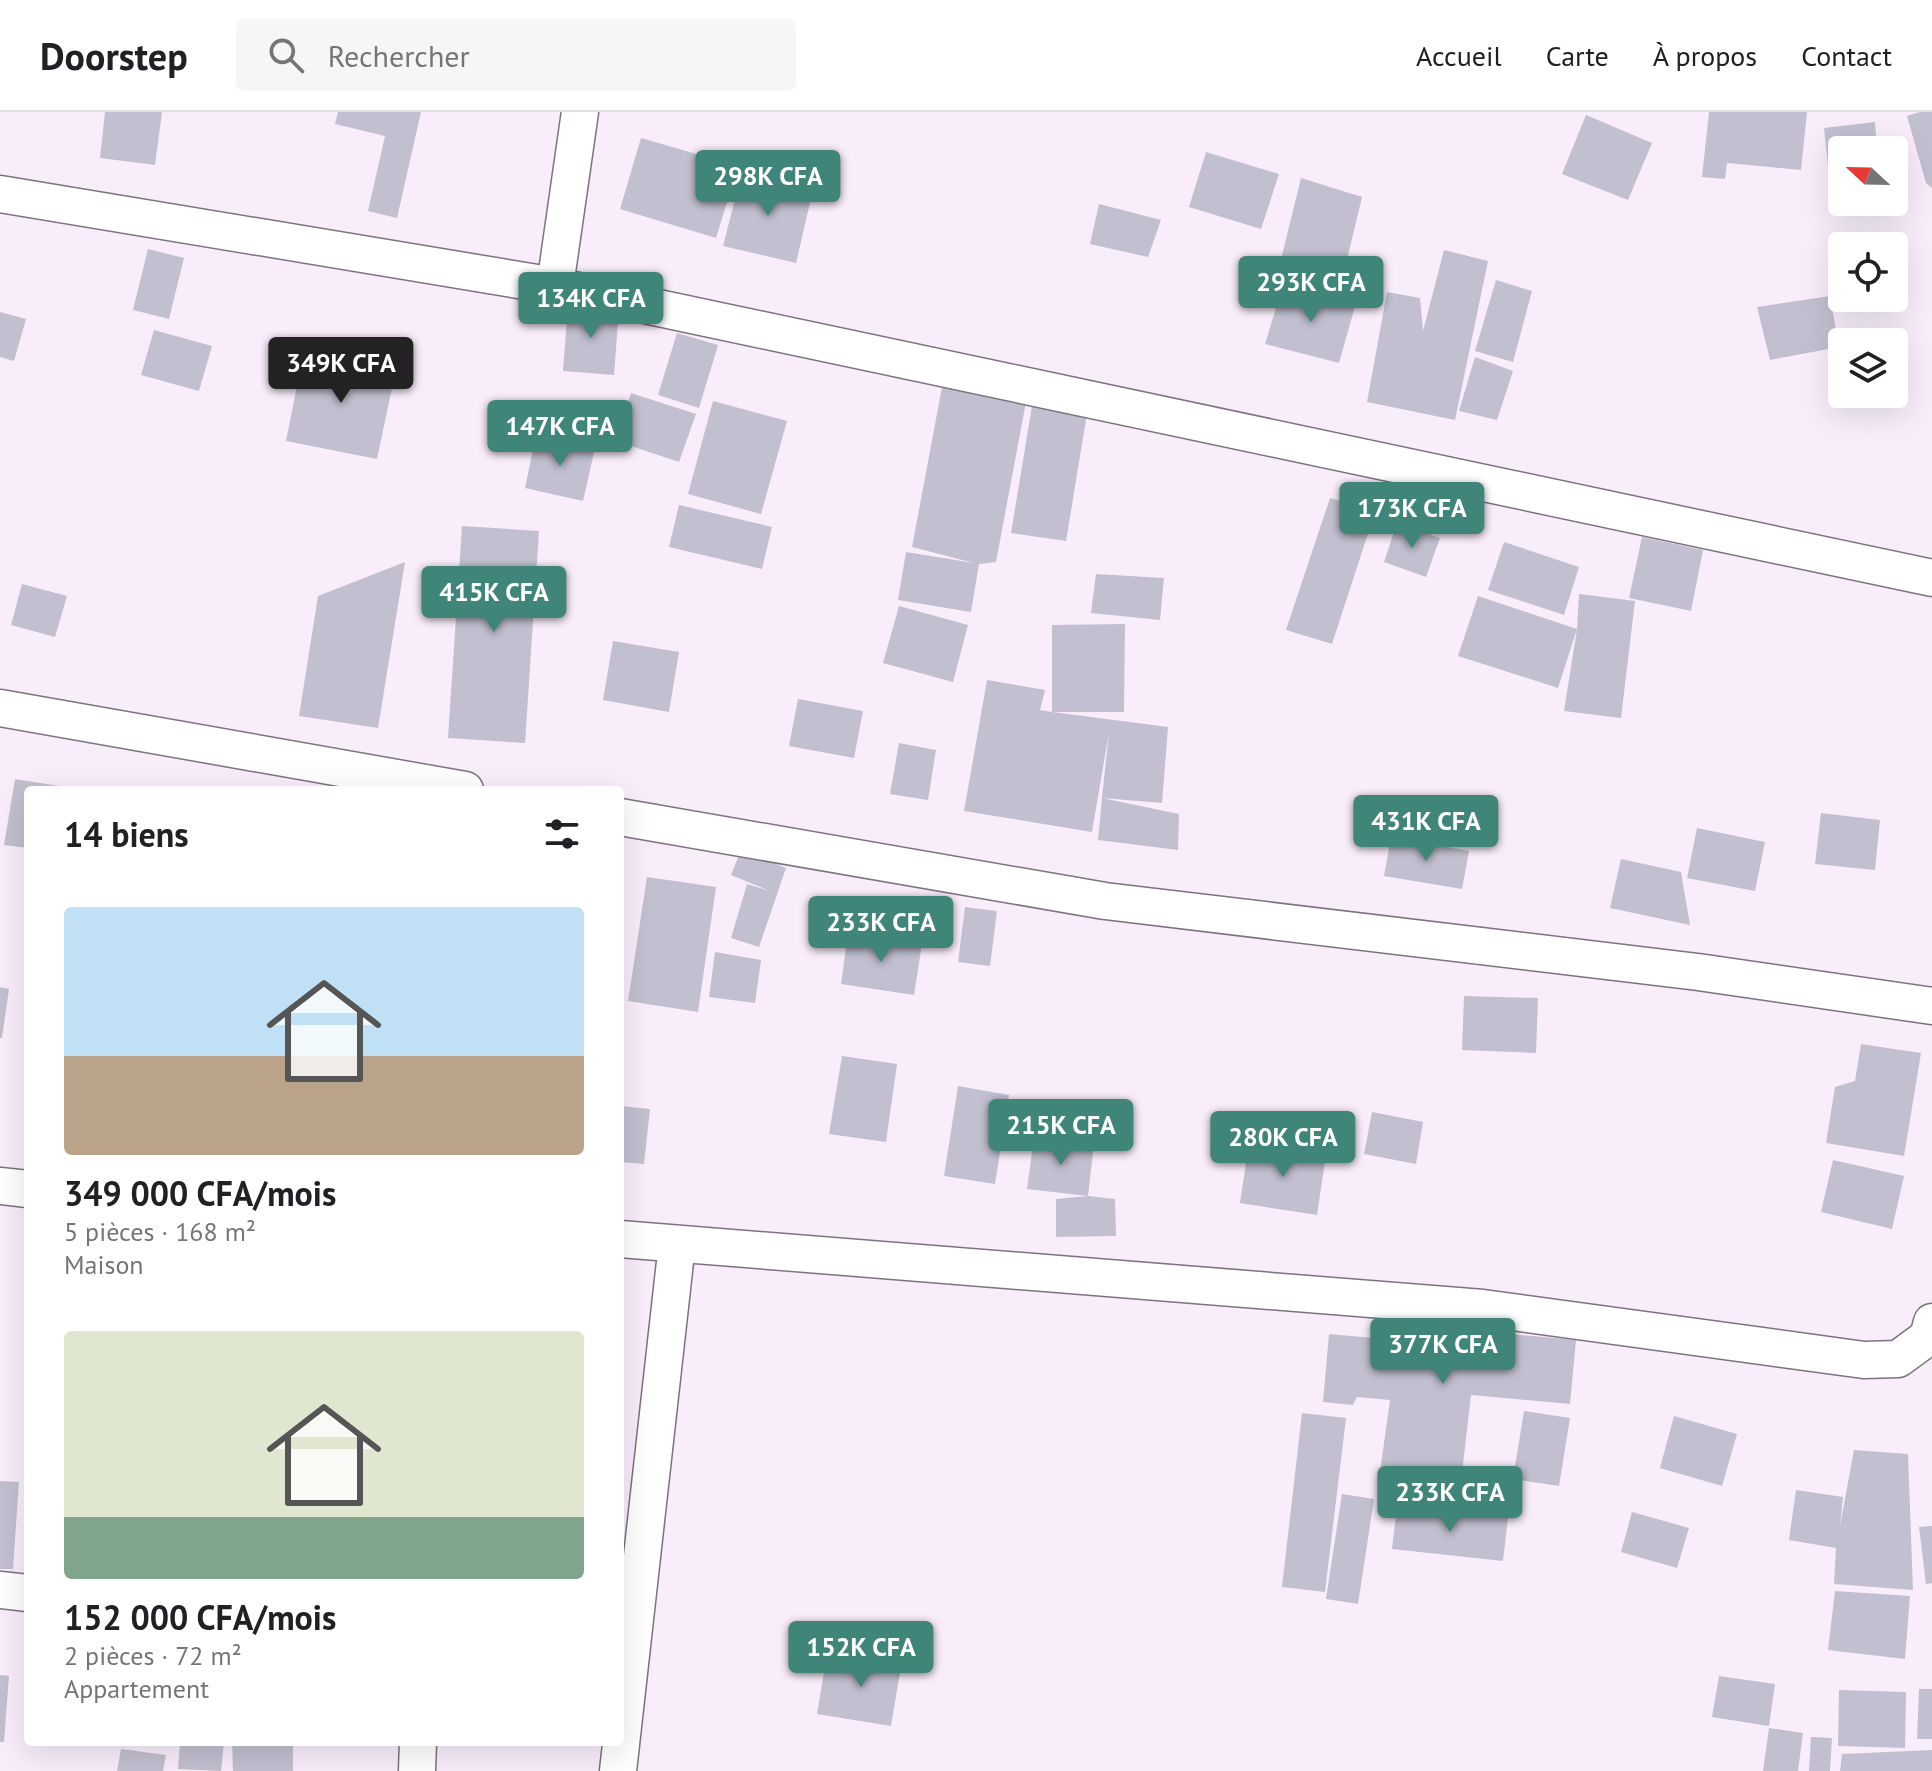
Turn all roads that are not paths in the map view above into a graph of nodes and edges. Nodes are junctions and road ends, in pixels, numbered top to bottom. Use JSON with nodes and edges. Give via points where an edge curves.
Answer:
{"nodes":[{"id":1,"x":580,"y":112,"type":"edge"},
{"id":2,"x":0,"y":194,"type":"edge"},
{"id":3,"x":555,"y":286,"type":"junction"},
{"id":4,"x":1932,"y":578,"type":"edge"},
{"id":5,"x":0,"y":708,"type":"edge"},
{"id":6,"x":442,"y":786,"type":"edge"},
{"id":7,"x":624,"y":818,"type":"edge"},
{"id":8,"x":1932,"y":1006,"type":"edge"},
{"id":9,"x":0,"y":1186,"type":"edge"},
{"id":10,"x":24,"y":1189,"type":"edge"},
{"id":11,"x":624,"y":1239,"type":"edge"},
{"id":12,"x":677,"y":1244,"type":"junction"},
{"id":13,"x":1932,"y":1322,"type":"edge"},
{"id":14,"x":0,"y":1590,"type":"edge"},
{"id":15,"x":24,"y":1593,"type":"edge"},
{"id":16,"x":624,"y":1717,"type":"edge"},
{"id":17,"x":418,"y":1746,"type":"edge"},
{"id":18,"x":621,"y":1746,"type":"edge"},
{"id":19,"x":417,"y":1771,"type":"edge"},
{"id":20,"x":618,"y":1771,"type":"edge"}],
"edges":[{"from":1,"to":3,"type":"street"},
{"from":2,"to":3,"type":"street"},
{"from":3,"to":4,"type":"street"},
{"from":5,"to":6,"type":"street"},
{"from":7,"to":8,"type":"street","via":[[1105,901],[1698,972]]},
{"from":9,"to":10,"type":"street"},
{"from":11,"to":12,"type":"street"},
{"from":12,"to":13,"type":"street","via":[[1483,1308],[1864,1360],[1898,1359],[1928,1337]]},
{"from":12,"to":16,"type":"street"},
{"from":14,"to":15,"type":"street"},
{"from":17,"to":19,"type":"street"},
{"from":18,"to":20,"type":"street"}]}
